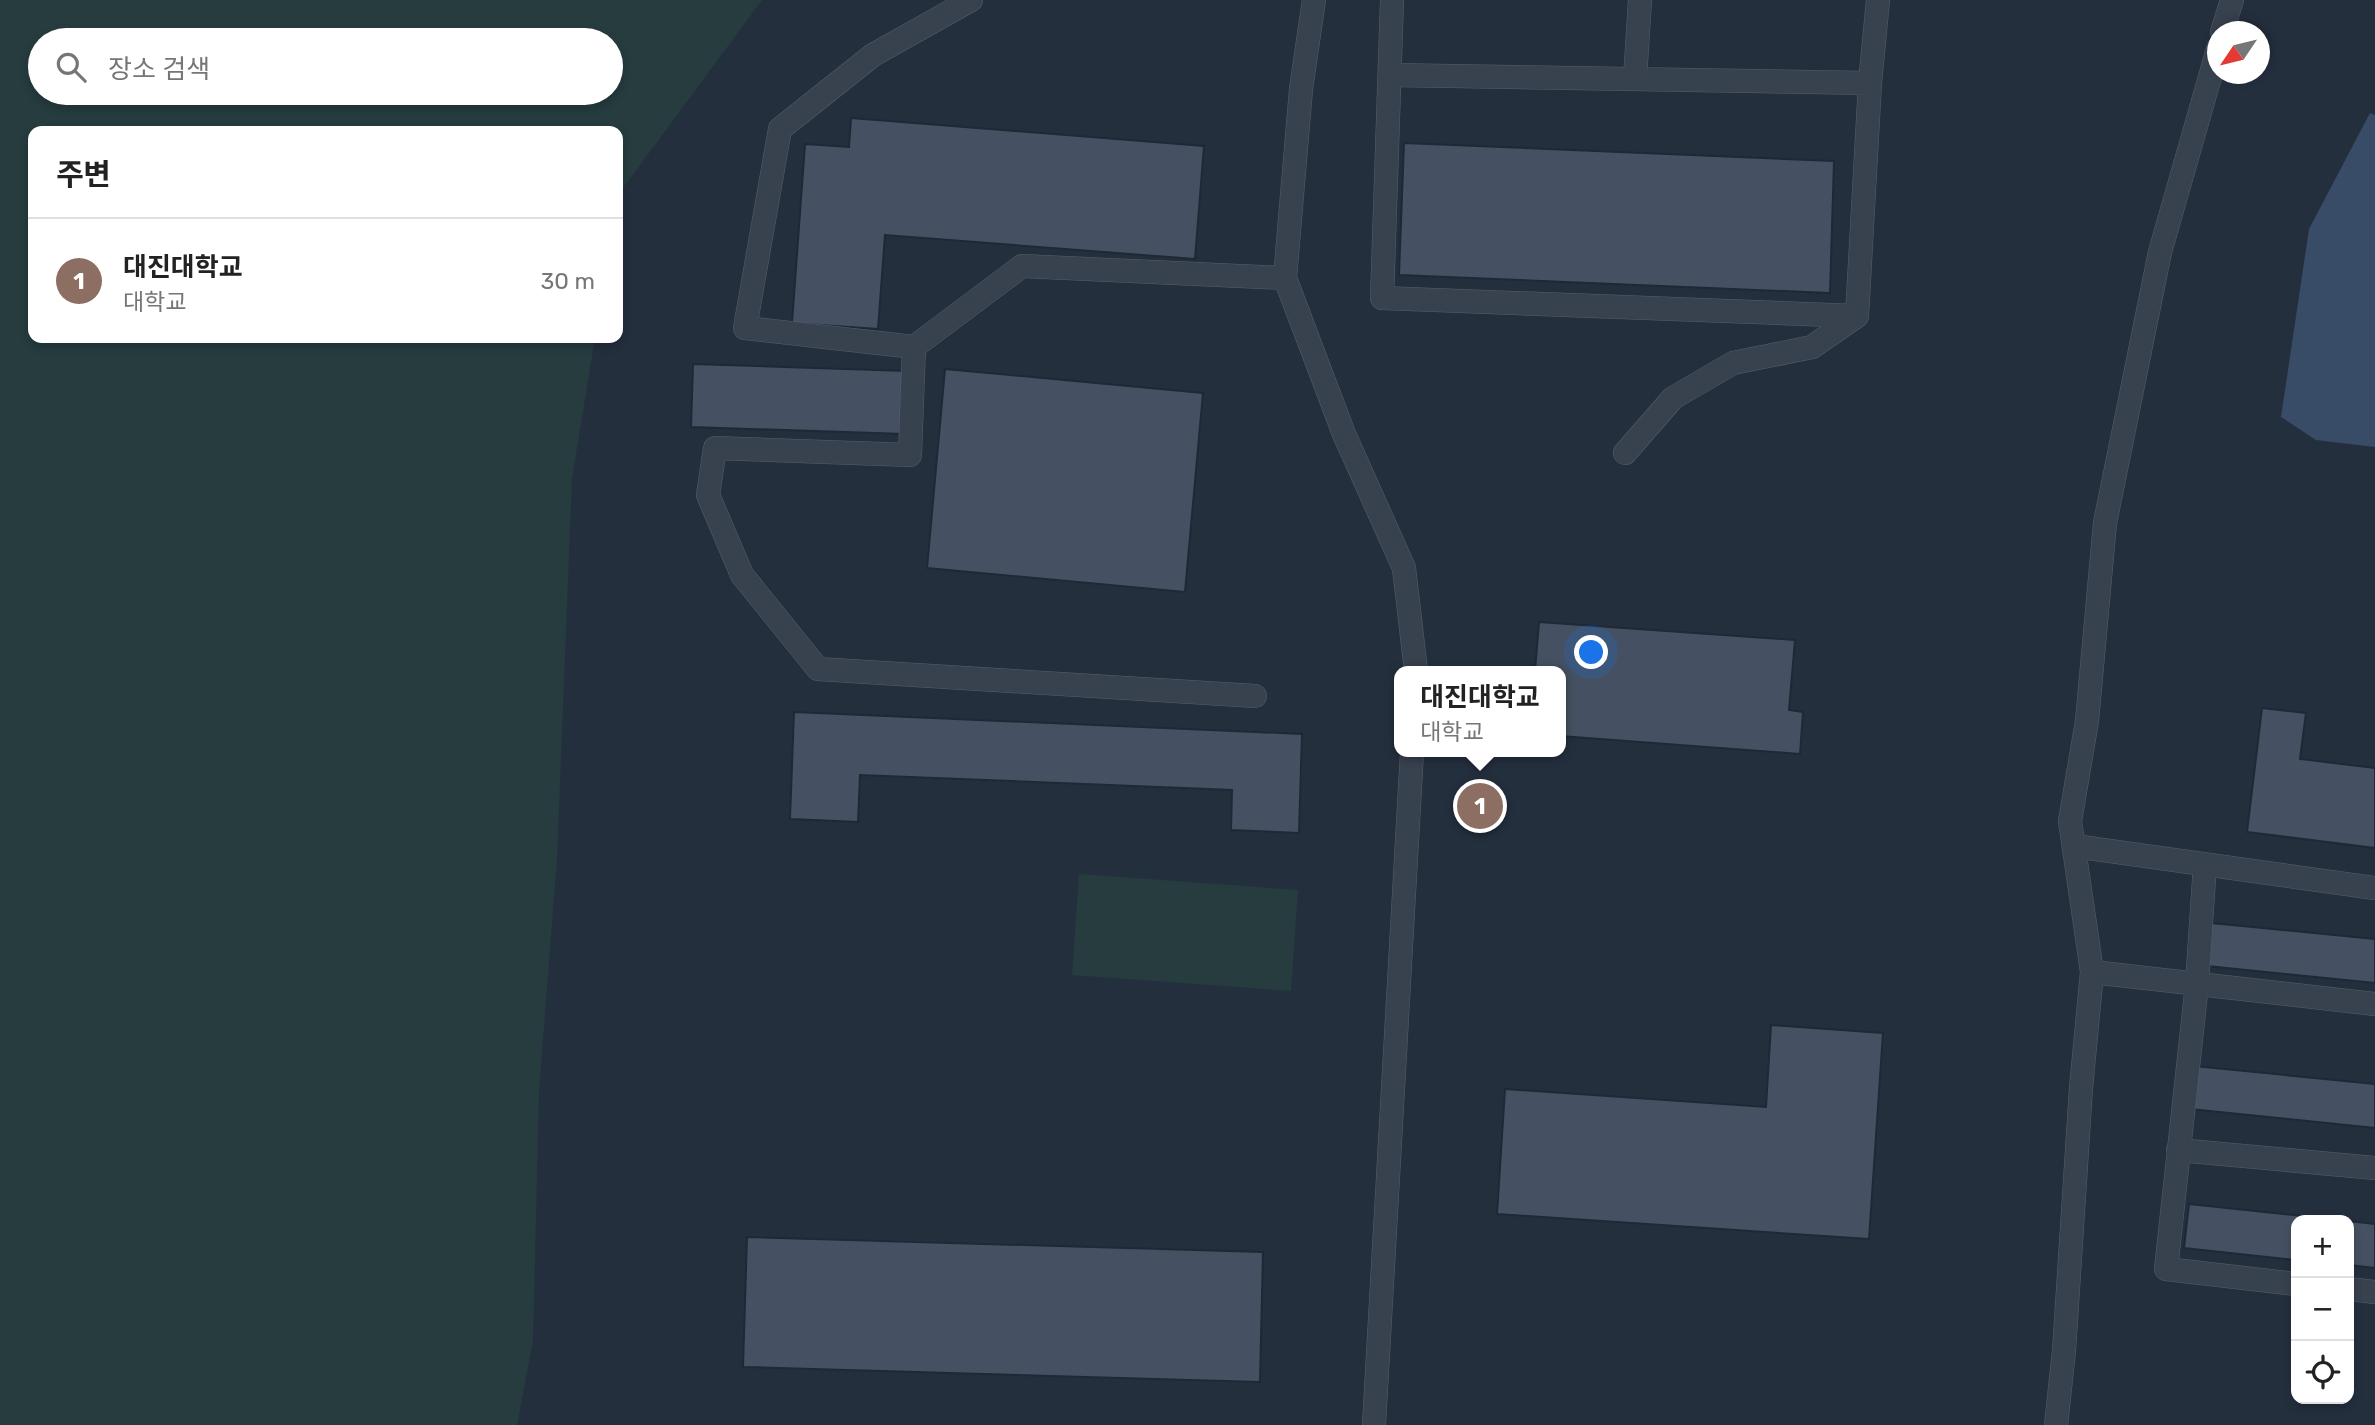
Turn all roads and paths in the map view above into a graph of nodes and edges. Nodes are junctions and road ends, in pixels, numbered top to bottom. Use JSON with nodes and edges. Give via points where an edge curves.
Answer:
{"nodes":[{"id":1,"x":971,"y":0,"type":"edge"},
{"id":2,"x":1314,"y":0,"type":"edge"},
{"id":3,"x":1392,"y":0,"type":"edge"},
{"id":4,"x":1640,"y":0,"type":"edge"},
{"id":5,"x":1878,"y":0,"type":"edge"},
{"id":6,"x":2232,"y":0,"type":"edge"},
{"id":7,"x":2225,"y":21,"type":"edge"},
{"id":8,"x":1390,"y":75,"type":"junction"},
{"id":9,"x":1635,"y":79,"type":"junction"},
{"id":10,"x":1870,"y":83,"type":"junction"},
{"id":11,"x":2207,"y":84,"type":"edge"},
{"id":12,"x":1285,"y":278,"type":"junction"},
{"id":13,"x":1857,"y":316,"type":"junction"},
{"id":14,"x":914,"y":347,"type":"junction"},
{"id":15,"x":1625,"y":453,"type":"dead end"},
{"id":16,"x":1415,"y":666,"type":"edge"},
{"id":17,"x":1255,"y":696,"type":"dead end"},
{"id":18,"x":1412,"y":757,"type":"edge"},
{"id":19,"x":2074,"y":846,"type":"junction"},
{"id":20,"x":2205,"y":864,"type":"junction"},
{"id":21,"x":2375,"y":888,"type":"edge"},
{"id":22,"x":2092,"y":972,"type":"junction"},
{"id":23,"x":2197,"y":984,"type":"junction"},
{"id":24,"x":2375,"y":1004,"type":"edge"},
{"id":25,"x":2178,"y":1150,"type":"junction"},
{"id":26,"x":2375,"y":1168,"type":"edge"},
{"id":27,"x":2291,"y":1282,"type":"edge"},
{"id":28,"x":2354,"y":1290,"type":"edge"},
{"id":29,"x":2375,"y":1292,"type":"edge"},
{"id":30,"x":1374,"y":1425,"type":"edge"},
{"id":31,"x":2056,"y":1425,"type":"edge"}],
"edges":[{"from":1,"to":14,"type":"lane","via":[[873,55],[780,129],[744,328]]},
{"from":2,"to":12,"type":"lane","via":[[1301,89]]},
{"from":3,"to":8,"type":"lane"},
{"from":4,"to":9,"type":"lane"},
{"from":5,"to":10,"type":"lane"},
{"from":6,"to":7,"type":"lane"},
{"from":8,"to":9,"type":"lane"},
{"from":8,"to":13,"type":"lane","via":[[1382,298]]},
{"from":9,"to":10,"type":"lane"},
{"from":10,"to":13,"type":"lane"},
{"from":11,"to":19,"type":"lane","via":[[2160,252],[2105,523],[2087,721],[2070,821]]},
{"from":12,"to":14,"type":"lane","via":[[1022,266]]},
{"from":12,"to":16,"type":"lane","via":[[1344,434],[1404,568]]},
{"from":13,"to":15,"type":"lane","via":[[1812,347],[1733,363],[1673,398]]},
{"from":14,"to":17,"type":"lane","via":[[910,455],[715,448],[708,495],[742,575],[818,668]]},
{"from":18,"to":30,"type":"lane"},
{"from":19,"to":20,"type":"lane"},
{"from":19,"to":22,"type":"lane"},
{"from":20,"to":21,"type":"lane"},
{"from":20,"to":23,"type":"lane"},
{"from":22,"to":23,"type":"lane"},
{"from":22,"to":31,"type":"lane"},
{"from":23,"to":24,"type":"lane"},
{"from":23,"to":25,"type":"lane"},
{"from":25,"to":26,"type":"lane"},
{"from":25,"to":27,"type":"lane","via":[[2166,1269]]},
{"from":28,"to":29,"type":"lane"}]}
